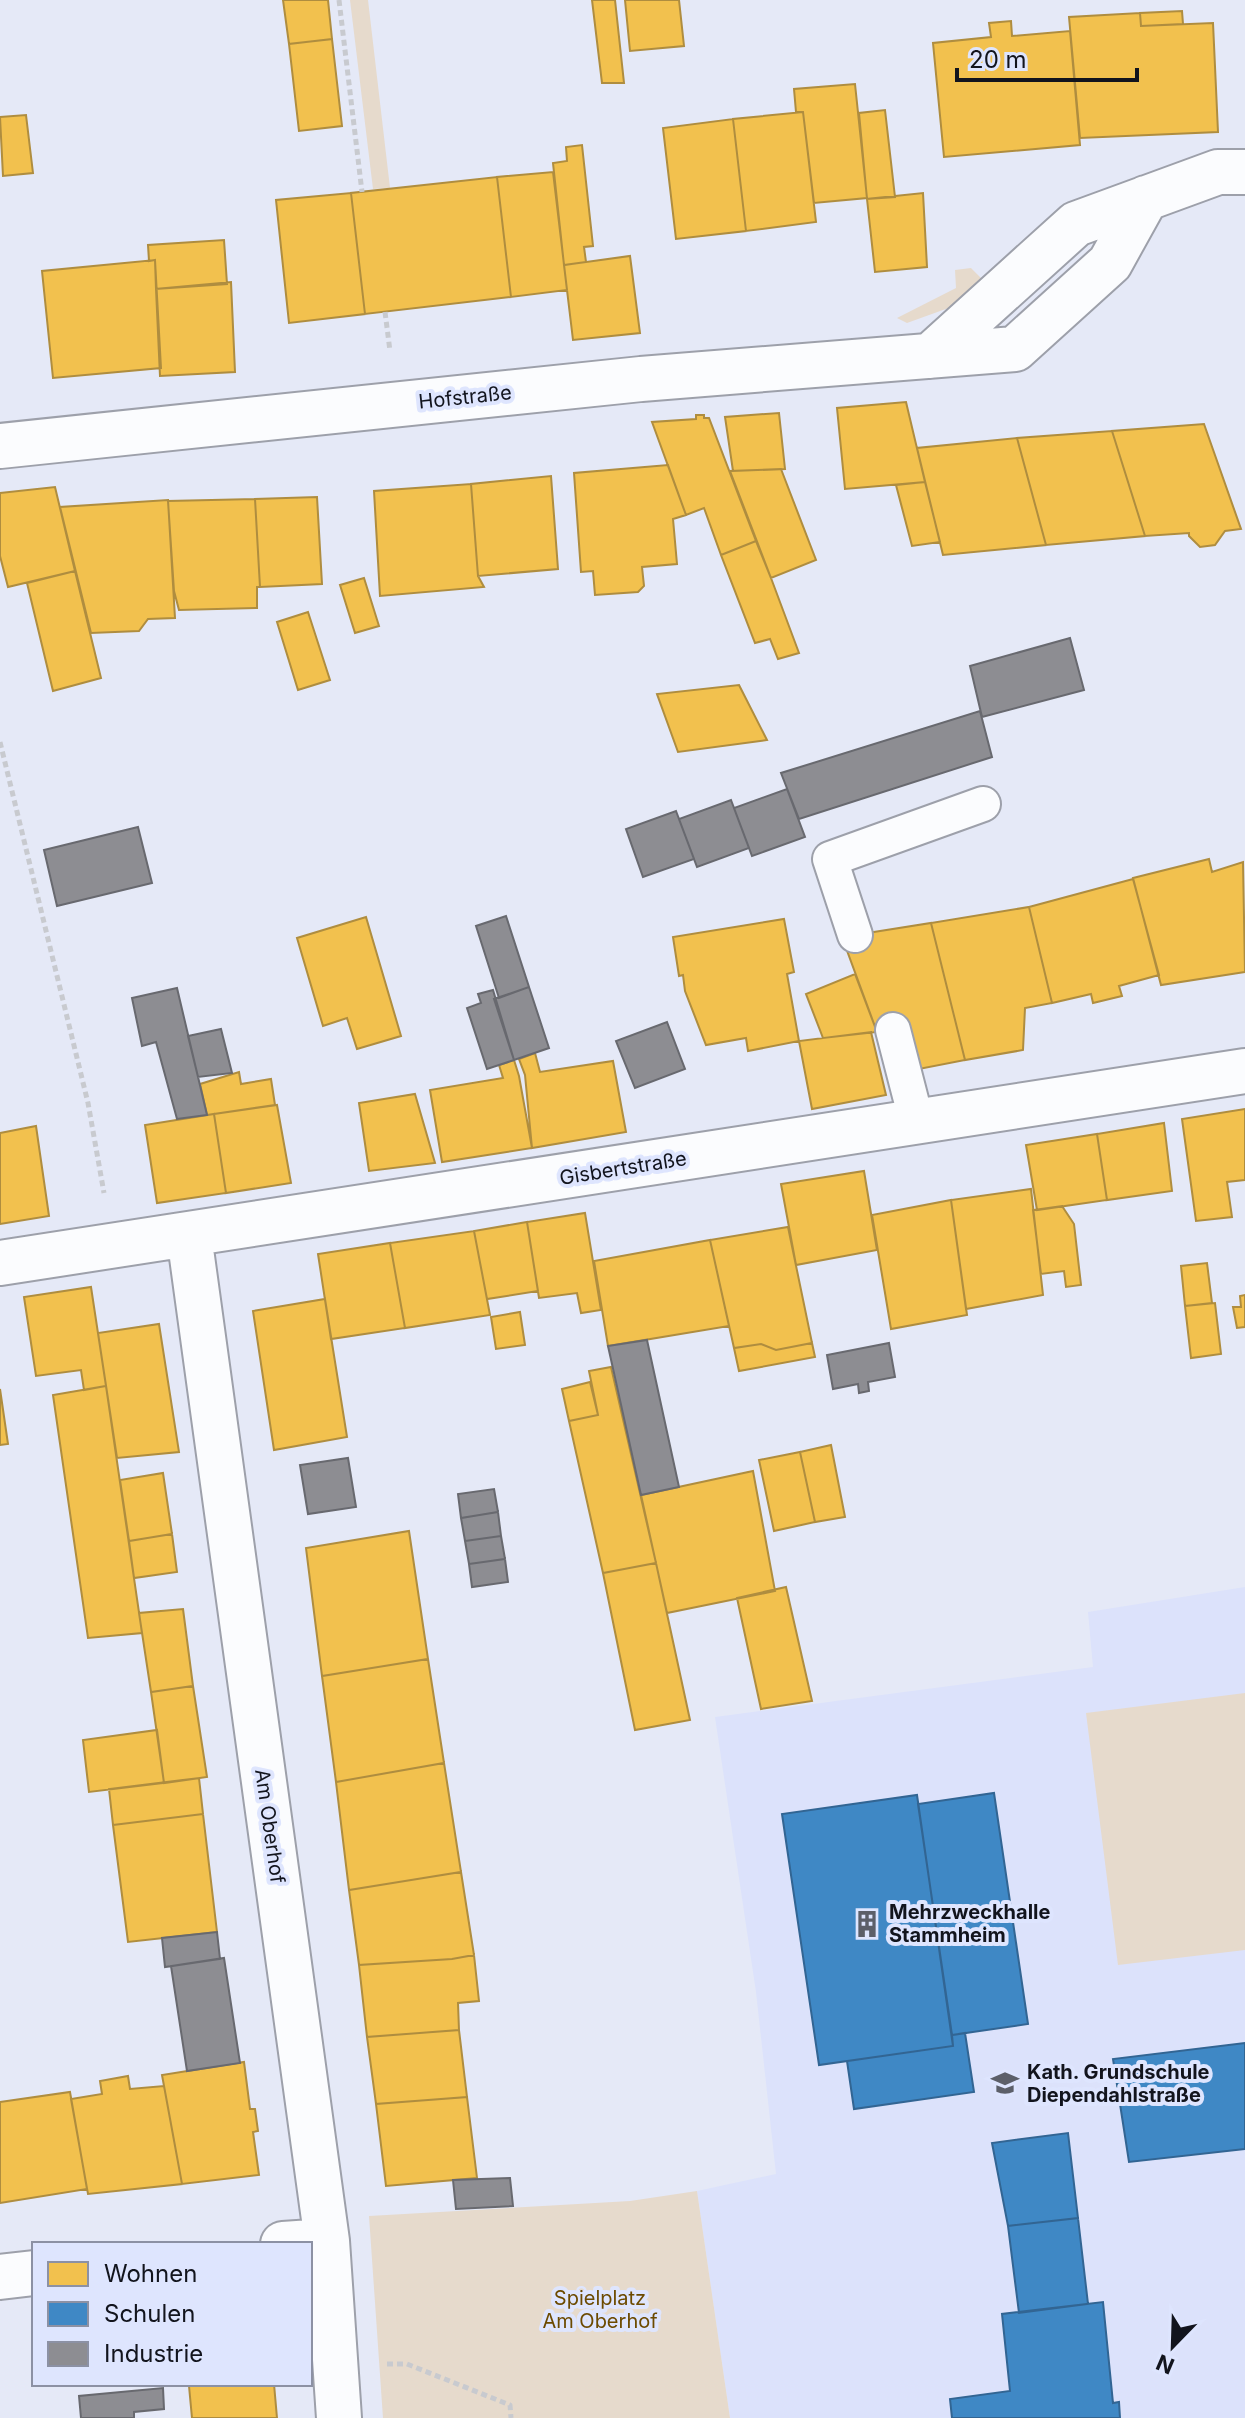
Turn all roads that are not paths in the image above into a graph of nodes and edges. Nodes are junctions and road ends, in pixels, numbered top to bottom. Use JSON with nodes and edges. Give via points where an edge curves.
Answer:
{"nodes":[{"id":1,"x":1245,"y":172,"type":"edge"},
{"id":2,"x":0,"y":446,"type":"edge"},
{"id":3,"x":983,"y":804,"type":"dead end"},
{"id":4,"x":855,"y":935,"type":"dead end"},
{"id":5,"x":893,"y":1030,"type":"dead end"},
{"id":6,"x":1245,"y":1071,"type":"edge"},
{"id":7,"x":917,"y":1123,"type":"junction"},
{"id":8,"x":189,"y":1235,"type":"junction"},
{"id":9,"x":0,"y":1263,"type":"edge"},
{"id":10,"x":327,"y":2241,"type":"junction"},
{"id":11,"x":312,"y":2242,"type":"edge"},
{"id":12,"x":32,"y":2273,"type":"edge"},
{"id":13,"x":0,"y":2277,"type":"edge"},
{"id":14,"x":339,"y":2418,"type":"edge"}],
"edges":[{"from":1,"to":2,"type":"street","name":"Hofstraße","via":[[1218,172],[1146,198],[1110,263],[1015,349],[641,379]]},
{"from":3,"to":4,"type":"lane","via":[[830,859]]},
{"from":5,"to":7,"type":"lane"},
{"from":6,"to":7,"type":"street","name":"Gisbertstraße"},
{"from":7,"to":8,"type":"street","name":"Gisbertstraße"},
{"from":8,"to":9,"type":"street","name":"Gisbertstraße"},
{"from":8,"to":10,"type":"street","name":"Am Oberhof"},
{"from":10,"to":11,"type":"street"},
{"from":10,"to":14,"type":"street","name":"Am Oberhof"},
{"from":12,"to":13,"type":"street"}]}
